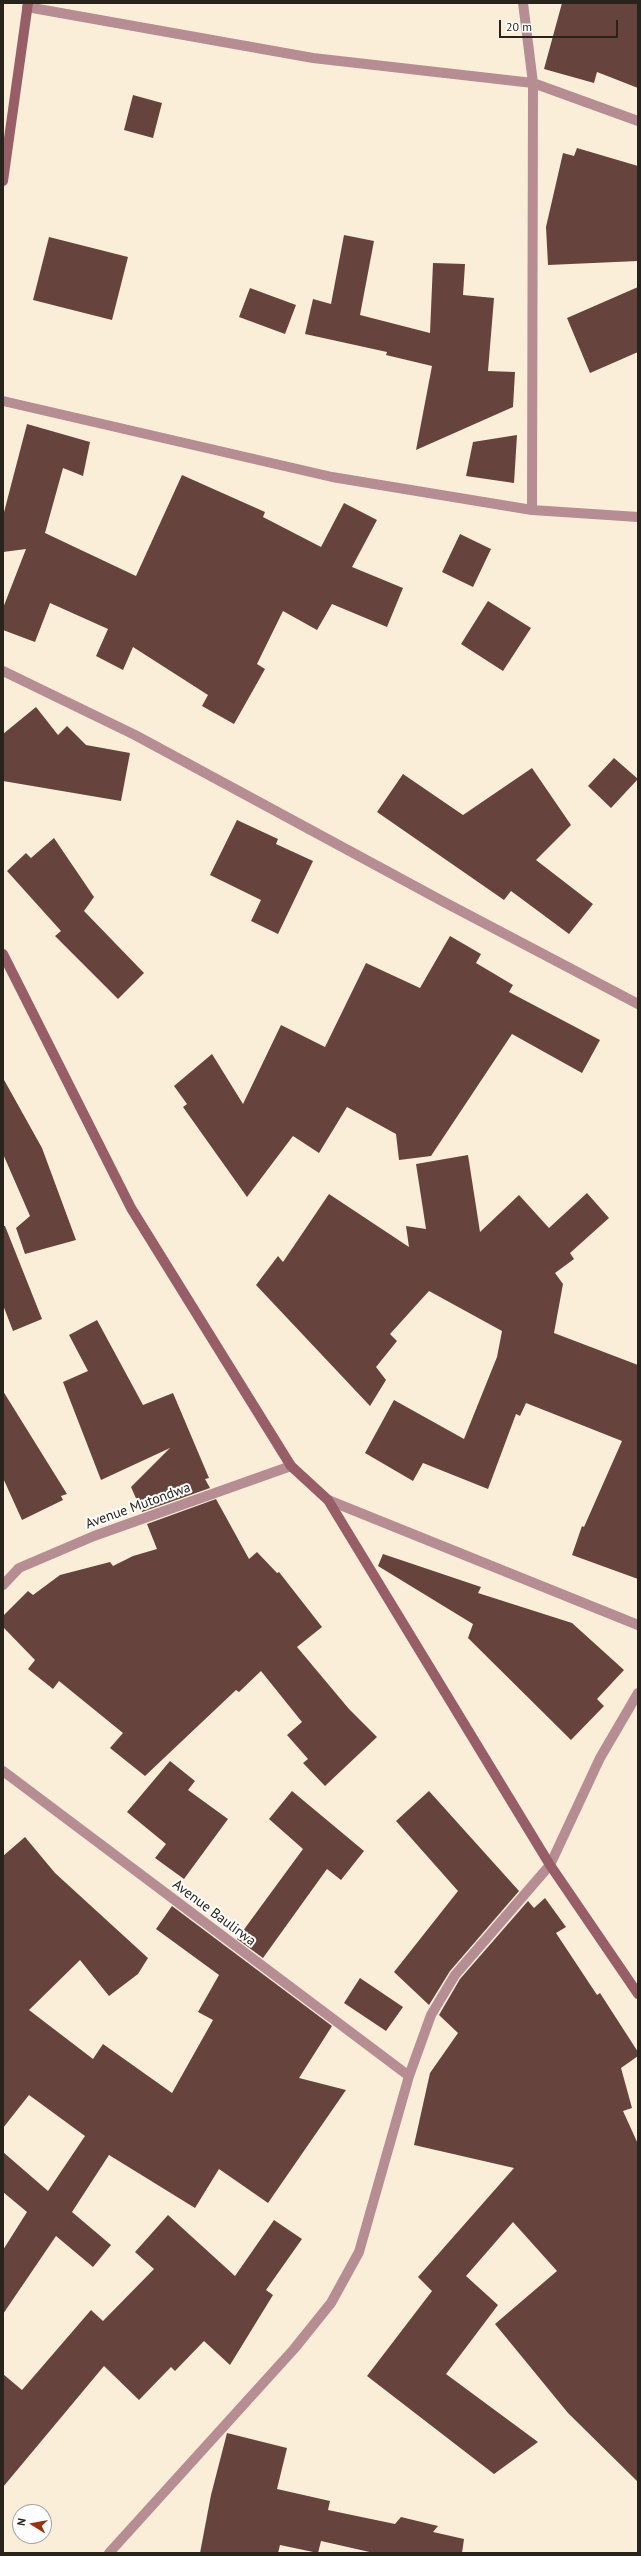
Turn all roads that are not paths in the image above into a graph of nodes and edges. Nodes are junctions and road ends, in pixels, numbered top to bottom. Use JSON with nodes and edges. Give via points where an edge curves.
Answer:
{"nodes":[{"id":1,"x":523,"y":3,"type":"edge"},
{"id":2,"x":28,"y":5,"type":"edge"},
{"id":3,"x":533,"y":83,"type":"junction"},
{"id":4,"x":638,"y":121,"type":"edge"},
{"id":5,"x":3,"y":181,"type":"edge"},
{"id":6,"x":3,"y":401,"type":"edge"},
{"id":7,"x":532,"y":510,"type":"junction"},
{"id":8,"x":638,"y":518,"type":"edge"},
{"id":9,"x":3,"y":671,"type":"edge"},
{"id":10,"x":3,"y":954,"type":"edge"},
{"id":11,"x":638,"y":1004,"type":"edge"},
{"id":12,"x":291,"y":1466,"type":"junction"},
{"id":13,"x":328,"y":1500,"type":"junction"},
{"id":14,"x":3,"y":1585,"type":"edge"},
{"id":15,"x":638,"y":1625,"type":"edge"},
{"id":16,"x":638,"y":1693,"type":"edge"},
{"id":17,"x":3,"y":1771,"type":"edge"},
{"id":18,"x":550,"y":1865,"type":"junction"},
{"id":19,"x":638,"y":1994,"type":"edge"},
{"id":20,"x":409,"y":2076,"type":"junction"},
{"id":21,"x":109,"y":2553,"type":"edge"}],
"edges":[{"from":1,"to":3,"type":"street"},
{"from":2,"to":3,"type":"street","via":[[313,58]]},
{"from":2,"to":5,"type":"main road"},
{"from":3,"to":4,"type":"street"},
{"from":3,"to":7,"type":"street"},
{"from":6,"to":7,"type":"street","via":[[332,477]]},
{"from":7,"to":8,"type":"street"},
{"from":9,"to":11,"type":"street","via":[[135,734],[451,906]]},
{"from":10,"to":12,"type":"main road","via":[[131,1208]]},
{"from":12,"to":13,"type":"main road"},
{"from":12,"to":14,"type":"street","name":"Avenue Mutondwa","via":[[94,1536],[19,1568]]},
{"from":13,"to":15,"type":"street"},
{"from":13,"to":18,"type":"main road"},
{"from":16,"to":18,"type":"street","via":[[600,1758]]},
{"from":17,"to":20,"type":"street","name":"Avenue Baulirwa"},
{"from":18,"to":19,"type":"main road"},
{"from":18,"to":20,"type":"street","via":[[455,1975],[431,2015]]},
{"from":20,"to":21,"type":"street","via":[[359,2252],[331,2303],[294,2349]]}]}
